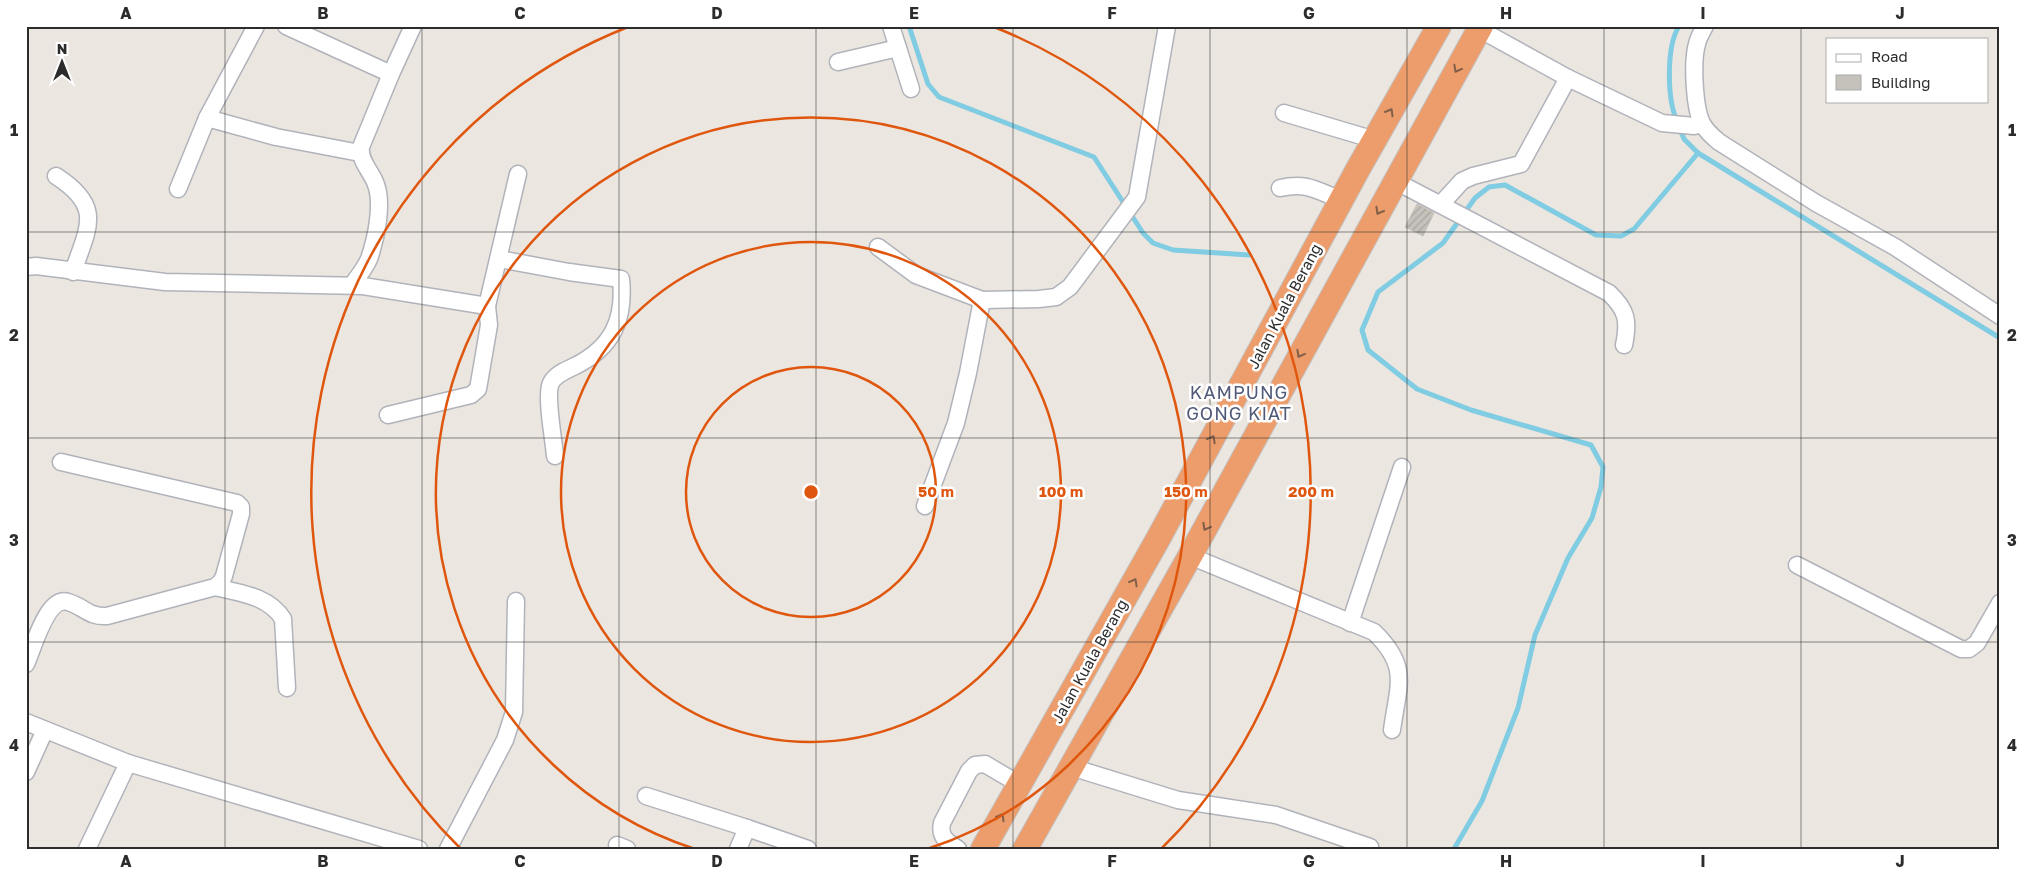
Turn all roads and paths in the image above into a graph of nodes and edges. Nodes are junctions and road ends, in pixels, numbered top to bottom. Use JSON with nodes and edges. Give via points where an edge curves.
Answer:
{"nodes":[{"id":1,"x":256,"y":26,"type":"edge"},
{"id":2,"x":286,"y":26,"type":"edge"},
{"id":3,"x":413,"y":26,"type":"edge"},
{"id":4,"x":892,"y":26,"type":"edge"},
{"id":5,"x":1439,"y":26,"type":"edge"},
{"id":6,"x":1705,"y":26,"type":"edge"},
{"id":7,"x":1163,"y":27,"type":"edge"},
{"id":8,"x":1480,"y":28,"type":"edge"},
{"id":9,"x":898,"y":48,"type":"junction"},
{"id":10,"x":838,"y":62,"type":"dead end"},
{"id":11,"x":391,"y":74,"type":"junction"},
{"id":12,"x":1568,"y":78,"type":"junction"},
{"id":13,"x":912,"y":88,"type":"dead end"},
{"id":14,"x":1284,"y":113,"type":"dead end"},
{"id":15,"x":207,"y":118,"type":"junction"},
{"id":16,"x":1698,"y":125,"type":"junction"},
{"id":17,"x":1375,"y":140,"type":"junction"},
{"id":18,"x":360,"y":153,"type":"junction"},
{"id":19,"x":518,"y":174,"type":"dead end"},
{"id":20,"x":56,"y":176,"type":"dead end"},
{"id":21,"x":1396,"y":180,"type":"junction"},
{"id":22,"x":178,"y":188,"type":"dead end"},
{"id":23,"x":1280,"y":188,"type":"dead end"},
{"id":24,"x":1341,"y":200,"type":"junction"},
{"id":25,"x":1448,"y":208,"type":"junction"},
{"id":26,"x":878,"y":246,"type":"dead end"},
{"id":27,"x":499,"y":259,"type":"junction"},
{"id":28,"x":26,"y":266,"type":"edge"},
{"id":29,"x":73,"y":272,"type":"junction"},
{"id":30,"x":352,"y":286,"type":"junction"},
{"id":31,"x":982,"y":300,"type":"junction"},
{"id":32,"x":487,"y":306,"type":"junction"},
{"id":33,"x":2000,"y":316,"type":"edge"},
{"id":34,"x":1624,"y":345,"type":"dead end"},
{"id":35,"x":388,"y":415,"type":"dead end"},
{"id":36,"x":556,"y":456,"type":"dead end"},
{"id":37,"x":61,"y":462,"type":"dead end"},
{"id":38,"x":1402,"y":468,"type":"dead end"},
{"id":39,"x":925,"y":506,"type":"dead end"},
{"id":40,"x":1190,"y":556,"type":"junction"},
{"id":41,"x":1797,"y":565,"type":"dead end"},
{"id":42,"x":215,"y":586,"type":"junction"},
{"id":43,"x":516,"y":601,"type":"dead end"},
{"id":44,"x":2000,"y":603,"type":"edge"},
{"id":45,"x":1350,"y":623,"type":"junction"},
{"id":46,"x":26,"y":664,"type":"edge"},
{"id":47,"x":287,"y":688,"type":"dead end"},
{"id":48,"x":26,"y":722,"type":"edge"},
{"id":49,"x":45,"y":730,"type":"junction"},
{"id":50,"x":1392,"y":730,"type":"dead end"},
{"id":51,"x":128,"y":763,"type":"junction"},
{"id":52,"x":1071,"y":767,"type":"junction"},
{"id":53,"x":26,"y":772,"type":"edge"},
{"id":54,"x":1022,"y":780,"type":"junction"},
{"id":55,"x":646,"y":796,"type":"dead end"},
{"id":56,"x":747,"y":828,"type":"junction"},
{"id":57,"x":1370,"y":847,"type":"dead end"},
{"id":58,"x":87,"y":849,"type":"edge"},
{"id":59,"x":419,"y":849,"type":"edge"},
{"id":60,"x":448,"y":849,"type":"edge"},
{"id":61,"x":738,"y":849,"type":"edge"},
{"id":62,"x":808,"y":849,"type":"edge"},
{"id":63,"x":958,"y":849,"type":"edge"},
{"id":64,"x":983,"y":849,"type":"edge"},
{"id":65,"x":1025,"y":849,"type":"edge"}],
"edges":[{"from":1,"to":15,"type":"street"},
{"from":2,"to":11,"type":"street"},
{"from":3,"to":11,"type":"street"},
{"from":4,"to":9,"type":"street"},
{"from":17,"to":5,"type":"highway","name":"Jalan Kuala Berang","one_way":true},
{"from":6,"to":16,"type":"street","via":[[1697,43],[1694,65]]},
{"from":7,"to":31,"type":"street","via":[[1137,197],[1070,287],[1056,296],[1039,299]]},
{"from":8,"to":12,"type":"street"},
{"from":8,"to":21,"type":"highway","one_way":true},
{"from":9,"to":10,"type":"street"},
{"from":9,"to":13,"type":"street"},
{"from":11,"to":18,"type":"street"},
{"from":12,"to":16,"type":"street","via":[[1662,123]]},
{"from":12,"to":25,"type":"street","via":[[1521,164],[1462,181]]},
{"from":14,"to":17,"type":"street"},
{"from":15,"to":18,"type":"street","via":[[276,137]]},
{"from":15,"to":22,"type":"street"},
{"from":16,"to":33,"type":"street","via":[[1719,142],[1816,203],[1896,247]]},
{"from":17,"to":24,"type":"highway","name":"Jalan Kuala Berang"},
{"from":18,"to":30,"type":"street","via":[[376,184],[379,201],[377,229],[368,260]]},
{"from":19,"to":27,"type":"street"},
{"from":20,"to":29,"type":"street","via":[[79,195],[89,215]]},
{"from":21,"to":25,"type":"street"},
{"from":21,"to":40,"type":"highway","one_way":true},
{"from":23,"to":24,"type":"street","via":[[1306,186]]},
{"from":54,"to":24,"type":"highway","name":"Jalan Kuala Berang","one_way":true,"via":[[1158,539]]},
{"from":25,"to":34,"type":"street","via":[[1609,293],[1619,302],[1626,316]]},
{"from":26,"to":31,"type":"street","via":[[916,275]]},
{"from":27,"to":32,"type":"street"},
{"from":27,"to":36,"type":"street","via":[[621,278],[623,295],[614,334],[598,352],[558,375],[551,383],[549,394]]},
{"from":28,"to":29,"type":"street"},
{"from":29,"to":30,"type":"street","via":[[165,282]]},
{"from":30,"to":32,"type":"street"},
{"from":31,"to":39,"type":"street","via":[[956,423]]},
{"from":32,"to":35,"type":"street","via":[[489,325],[478,389],[471,394]]},
{"from":37,"to":42,"type":"street","via":[[237,503],[242,507],[224,576]]},
{"from":38,"to":45,"type":"street"},
{"from":40,"to":45,"type":"street"},
{"from":40,"to":52,"type":"highway"},
{"from":41,"to":44,"type":"street","via":[[1960,649],[1969,649],[1977,643]]},
{"from":42,"to":46,"type":"street","via":[[108,616],[96,617],[67,601],[57,602],[49,609]]},
{"from":42,"to":47,"type":"street","via":[[268,602],[278,610],[283,619]]},
{"from":43,"to":60,"type":"street","via":[[514,712],[505,740]]},
{"from":45,"to":50,"type":"street","via":[[1374,632],[1395,658],[1399,676]]},
{"from":48,"to":49,"type":"street"},
{"from":49,"to":51,"type":"street"},
{"from":49,"to":53,"type":"street"},
{"from":51,"to":58,"type":"street"},
{"from":51,"to":59,"type":"street"},
{"from":52,"to":54,"type":"highway","via":[[1051,760]]},
{"from":52,"to":57,"type":"street","via":[[1178,800],[1276,815]]},
{"from":52,"to":65,"type":"highway"},
{"from":54,"to":63,"type":"street","via":[[985,764],[975,765],[969,771],[940,831]]},
{"from":64,"to":54,"type":"highway","name":"Jalan Kuala Berang","one_way":true},
{"from":55,"to":56,"type":"street"},
{"from":56,"to":61,"type":"street"},
{"from":56,"to":62,"type":"street"}]}
